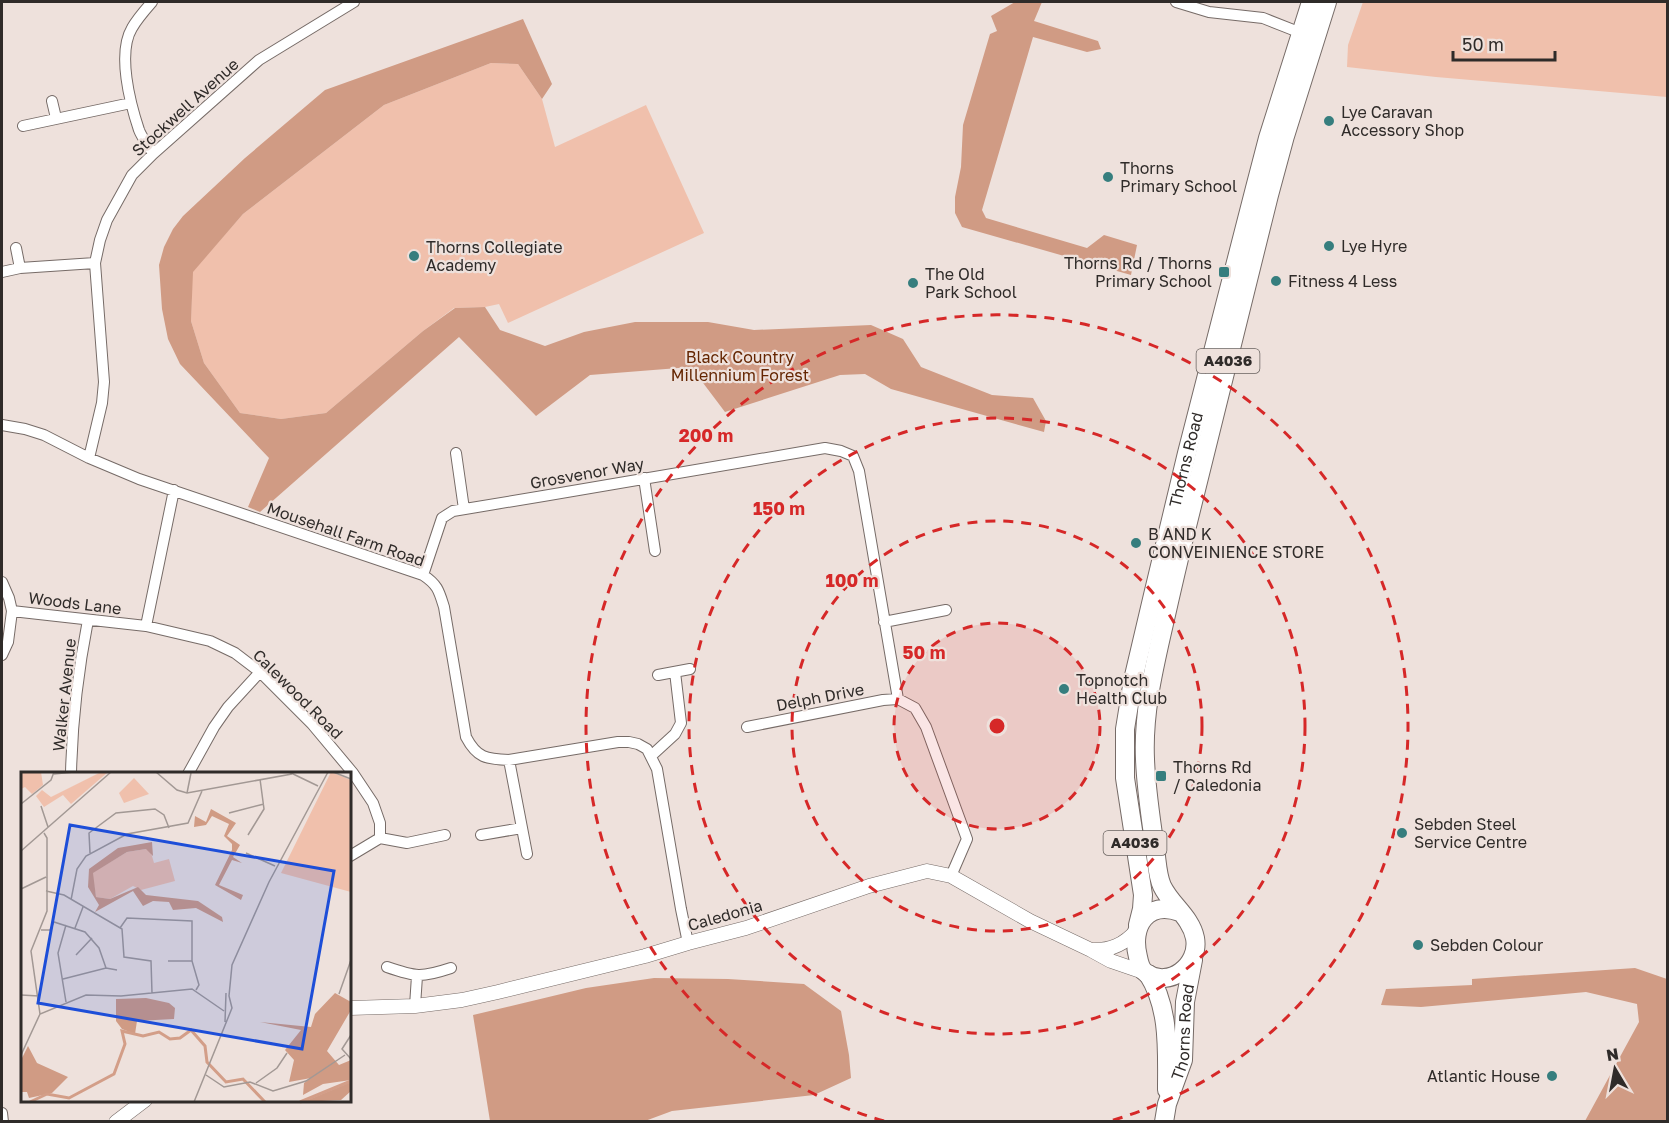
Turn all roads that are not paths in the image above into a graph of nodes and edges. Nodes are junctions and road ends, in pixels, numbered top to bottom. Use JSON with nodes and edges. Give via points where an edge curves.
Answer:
{"nodes":[{"id":1,"x":152,"y":2,"type":"edge"},
{"id":2,"x":354,"y":2,"type":"edge"},
{"id":3,"x":1176,"y":2,"type":"edge"},
{"id":4,"x":1311,"y":2,"type":"edge"},
{"id":5,"x":1328,"y":2,"type":"edge"},
{"id":6,"x":1301,"y":33,"type":"junction"},
{"id":7,"x":52,"y":101,"type":"dead end"},
{"id":8,"x":132,"y":103,"type":"junction"},
{"id":9,"x":56,"y":118,"type":"junction"},
{"id":10,"x":23,"y":126,"type":"dead end"},
{"id":11,"x":153,"y":154,"type":"junction"},
{"id":12,"x":16,"y":248,"type":"dead end"},
{"id":13,"x":95,"y":263,"type":"junction"},
{"id":14,"x":20,"y":268,"type":"junction"},
{"id":15,"x":2,"y":272,"type":"edge"},
{"id":16,"x":2,"y":425,"type":"edge"},
{"id":17,"x":456,"y":453,"type":"dead end"},
{"id":18,"x":88,"y":458,"type":"junction"},
{"id":19,"x":644,"y":478,"type":"junction"},
{"id":20,"x":174,"y":490,"type":"junction"},
{"id":21,"x":464,"y":509,"type":"junction"},
{"id":22,"x":655,"y":551,"type":"dead end"},
{"id":23,"x":423,"y":575,"type":"junction"},
{"id":24,"x":2,"y":582,"type":"edge"},
{"id":25,"x":946,"y":610,"type":"dead end"},
{"id":26,"x":12,"y":611,"type":"junction"},
{"id":27,"x":88,"y":620,"type":"junction"},
{"id":28,"x":884,"y":622,"type":"junction"},
{"id":29,"x":146,"y":626,"type":"junction"},
{"id":30,"x":2,"y":655,"type":"edge"},
{"id":31,"x":690,"y":669,"type":"dead end"},
{"id":32,"x":260,"y":672,"type":"junction"},
{"id":33,"x":675,"y":672,"type":"junction"},
{"id":34,"x":658,"y":675,"type":"dead end"},
{"id":35,"x":898,"y":699,"type":"junction"},
{"id":36,"x":747,"y":727,"type":"dead end"},
{"id":37,"x":651,"y":756,"type":"junction"},
{"id":38,"x":509,"y":760,"type":"junction"},
{"id":39,"x":190,"y":771,"type":"edge"},
{"id":40,"x":71,"y":772,"type":"edge"},
{"id":41,"x":522,"y":828,"type":"junction"},
{"id":42,"x":445,"y":835,"type":"dead end"},
{"id":43,"x":481,"y":835,"type":"dead end"},
{"id":44,"x":380,"y":838,"type":"junction"},
{"id":45,"x":527,"y":854,"type":"dead end"},
{"id":46,"x":351,"y":855,"type":"edge"},
{"id":47,"x":951,"y":876,"type":"junction"},
{"id":48,"x":1180,"y":912,"type":"junction"},
{"id":49,"x":1138,"y":928,"type":"junction"},
{"id":50,"x":688,"y":943,"type":"junction"},
{"id":51,"x":1091,"y":950,"type":"junction"},
{"id":52,"x":1193,"y":958,"type":"junction"},
{"id":53,"x":387,"y":967,"type":"dead end"},
{"id":54,"x":451,"y":968,"type":"dead end"},
{"id":55,"x":1147,"y":974,"type":"junction"},
{"id":56,"x":417,"y":976,"type":"junction"},
{"id":57,"x":415,"y":1006,"type":"junction"},
{"id":58,"x":351,"y":1008,"type":"edge"},
{"id":59,"x":144,"y":1102,"type":"edge"},
{"id":60,"x":2,"y":1113,"type":"edge"},
{"id":61,"x":1166,"y":1113,"type":"edge"},
{"id":62,"x":3,"y":1122,"type":"edge"},
{"id":63,"x":116,"y":1122,"type":"edge"}],
"edges":[{"from":1,"to":8,"type":"street","via":[[131,29],[125,47]]},
{"from":2,"to":11,"type":"street","name":"Stockwell Avenue","via":[[259,60]]},
{"from":3,"to":6,"type":"street","via":[[1209,12],[1263,18]]},
{"from":4,"to":6,"type":"highway","name":"Thorns Road","number":"A4036"},
{"from":5,"to":48,"type":"highway","name":"Thorns Road","number":"A4036","via":[[1269,195],[1149,686],[1146,786],[1162,887]]},
{"from":6,"to":49,"type":"highway","name":"Thorns Road","number":"A4036","via":[[1255,188],[1133,680],[1124,761],[1143,895]]},
{"from":7,"to":9,"type":"street"},
{"from":8,"to":9,"type":"street"},
{"from":8,"to":11,"type":"street","via":[[140,132]]},
{"from":9,"to":10,"type":"street"},
{"from":11,"to":13,"type":"street","name":"Stockwell Avenue","via":[[132,175],[108,220]]},
{"from":12,"to":14,"type":"street"},
{"from":13,"to":14,"type":"street"},
{"from":13,"to":18,"type":"street","name":"Stockwell Avenue","via":[[104,382]]},
{"from":14,"to":15,"type":"street"},
{"from":16,"to":18,"type":"street","name":"Mousehall Farm Road","via":[[44,435]]},
{"from":17,"to":21,"type":"street"},
{"from":18,"to":20,"type":"street","name":"Mousehall Farm Road"},
{"from":19,"to":21,"type":"street","name":"Grosvenor Way"},
{"from":19,"to":22,"type":"street"},
{"from":19,"to":28,"type":"street","name":"Grosvenor Way","via":[[825,448],[853,456],[859,471]]},
{"from":20,"to":23,"type":"street","name":"Mousehall Farm Road"},
{"from":20,"to":29,"type":"street"},
{"from":21,"to":23,"type":"street","name":"Grosvenor Way","via":[[453,510],[442,518]]},
{"from":23,"to":38,"type":"street","name":"Mousehall Farm Road","via":[[439,589],[444,607],[466,737],[482,756]]},
{"from":24,"to":26,"type":"street"},
{"from":25,"to":28,"type":"street"},
{"from":26,"to":27,"type":"street","name":"Woods Lane"},
{"from":26,"to":30,"type":"street","name":"Woods Lane"},
{"from":27,"to":29,"type":"street","name":"Woods Lane"},
{"from":27,"to":40,"type":"street","name":"Walker Avenue","via":[[80,661]]},
{"from":28,"to":35,"type":"street","name":"Grosvenor Way"},
{"from":29,"to":32,"type":"street","name":"Calewood Road","via":[[210,641]]},
{"from":31,"to":33,"type":"street"},
{"from":32,"to":39,"type":"street","via":[[228,707]]},
{"from":32,"to":44,"type":"street","name":"Calewood Road","via":[[312,724],[353,773],[373,803]]},
{"from":33,"to":34,"type":"street"},
{"from":33,"to":37,"type":"street","via":[[681,723]]},
{"from":35,"to":36,"type":"street","name":"Delph Drive"},
{"from":35,"to":47,"type":"street","via":[[915,708],[926,727],[967,839]]},
{"from":37,"to":38,"type":"street","name":"Mousehall Farm Road","via":[[638,744],[618,742]]},
{"from":37,"to":50,"type":"street"},
{"from":38,"to":41,"type":"street"},
{"from":41,"to":43,"type":"street"},
{"from":41,"to":45,"type":"street"},
{"from":42,"to":44,"type":"street","via":[[407,843]]},
{"from":44,"to":46,"type":"street"},
{"from":47,"to":50,"type":"street","name":"Caledonia","via":[[927,872],[908,875]]},
{"from":47,"to":51,"type":"street","name":"Caledonia"},
{"from":48,"to":49,"type":"highway","via":[[1162,908],[1153,911]]},
{"from":48,"to":52,"type":"highway","number":"A4036","via":[[1195,937]]},
{"from":49,"to":51,"type":"street","via":[[1115,947]]},
{"from":49,"to":55,"type":"highway","number":"A4036","via":[[1136,952]]},
{"from":50,"to":57,"type":"street","name":"Caledonia","via":[[489,994]]},
{"from":51,"to":55,"type":"street","name":"Caledonia"},
{"from":52,"to":55,"type":"highway","via":[[1174,975]]},
{"from":52,"to":61,"type":"highway","name":"Thorns Road","number":"A4036","via":[[1185,1002],[1183,1060]]},
{"from":53,"to":56,"type":"street"},
{"from":54,"to":56,"type":"street"},
{"from":55,"to":61,"type":"highway","name":"Thorns Road","number":"A4036","via":[[1156,987],[1163,1012]]},
{"from":56,"to":57,"type":"street"},
{"from":57,"to":58,"type":"street","name":"Caledonia"},
{"from":59,"to":63,"type":"street"},
{"from":60,"to":62,"type":"street"}]}
